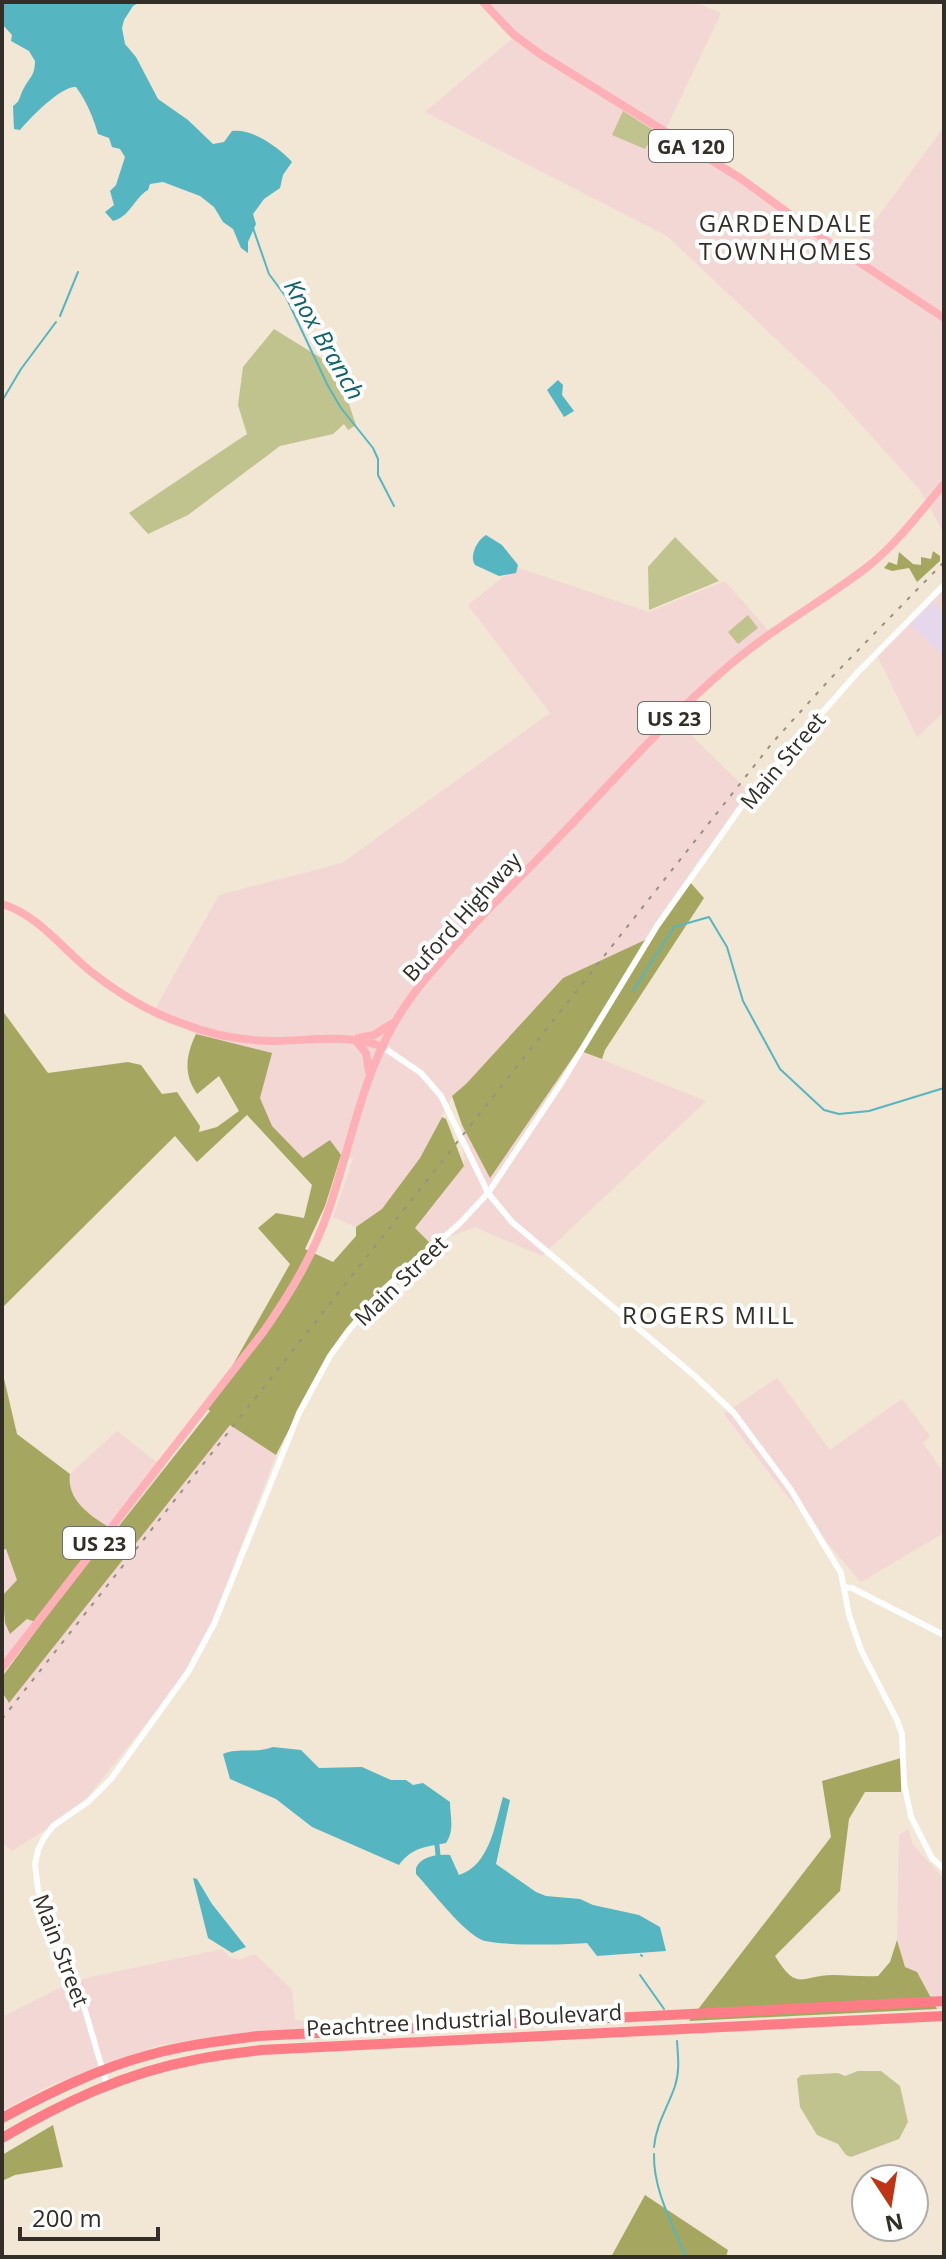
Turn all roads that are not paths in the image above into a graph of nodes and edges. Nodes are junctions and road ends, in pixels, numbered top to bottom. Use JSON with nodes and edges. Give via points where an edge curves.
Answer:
{"nodes":[{"id":1,"x":483,"y":2,"type":"edge"},
{"id":2,"x":944,"y":318,"type":"edge"},
{"id":3,"x":944,"y":484,"type":"edge"},
{"id":4,"x":944,"y":585,"type":"edge"},
{"id":5,"x":2,"y":904,"type":"edge"},
{"id":6,"x":399,"y":1018,"type":"junction"},
{"id":7,"x":354,"y":1039,"type":"junction"},
{"id":8,"x":383,"y":1047,"type":"junction"},
{"id":9,"x":369,"y":1072,"type":"junction"},
{"id":10,"x":488,"y":1193,"type":"junction"},
{"id":11,"x":844,"y":1587,"type":"junction"},
{"id":12,"x":944,"y":1635,"type":"edge"},
{"id":13,"x":2,"y":1668,"type":"edge"},
{"id":14,"x":944,"y":1869,"type":"edge"},
{"id":15,"x":944,"y":2001,"type":"edge"},
{"id":16,"x":944,"y":2016,"type":"edge"},
{"id":17,"x":102,"y":2070,"type":"junction"},
{"id":18,"x":107,"y":2085,"type":"junction"},
{"id":19,"x":2,"y":2118,"type":"edge"},
{"id":20,"x":2,"y":2138,"type":"edge"}],
"edges":[{"from":1,"to":2,"type":"main road","number":"GA 120","via":[[540,54],[740,178]]},
{"from":3,"to":6,"type":"main road","name":"Buford Highway","number":"US 23","via":[[876,559],[725,668],[684,707],[462,936]]},
{"from":4,"to":10,"type":"street","name":"Main Street","via":[[858,672],[748,797],[657,926]]},
{"from":5,"to":7,"type":"main road","via":[[35,922],[93,973],[157,1014],[221,1035],[269,1041]]},
{"from":6,"to":7,"type":"main road","via":[[384,1030]]},
{"from":6,"to":8,"type":"main road","name":"Buford Highway","number":"US 23"},
{"from":7,"to":8,"type":"main road"},
{"from":7,"to":9,"type":"main road","via":[[366,1053]]},
{"from":8,"to":9,"type":"main road","name":"Buford Highway","number":"US 23"},
{"from":8,"to":10,"type":"street","via":[[421,1073],[441,1096]]},
{"from":9,"to":13,"type":"main road","name":"Buford Highway","number":"US 23","via":[[329,1209],[293,1290]]},
{"from":10,"to":11,"type":"street","via":[[531,1240],[734,1413],[814,1526]]},
{"from":10,"to":17,"type":"street","name":"Main Street","via":[[374,1299],[330,1356],[299,1413],[201,1650],[111,1779],[53,1826],[38,1850],[35,1878],[43,1906],[78,1987]]},
{"from":11,"to":12,"type":"street"},
{"from":11,"to":14,"type":"street","via":[[861,1650],[902,1734],[911,1817],[932,1858]]},
{"from":15,"to":17,"type":"highway","name":"Peachtree Industrial Boulevard","via":[[258,2036],[190,2045]]},
{"from":16,"to":18,"type":"highway","name":"Peachtree Industrial Boulevard","via":[[261,2050],[195,2060]]},
{"from":17,"to":18,"type":"street","name":"Main Street"},
{"from":17,"to":19,"type":"highway","name":"Peachtree Industrial Boulevard"},
{"from":18,"to":20,"type":"highway","name":"Peachtree Industrial Boulevard"}]}
